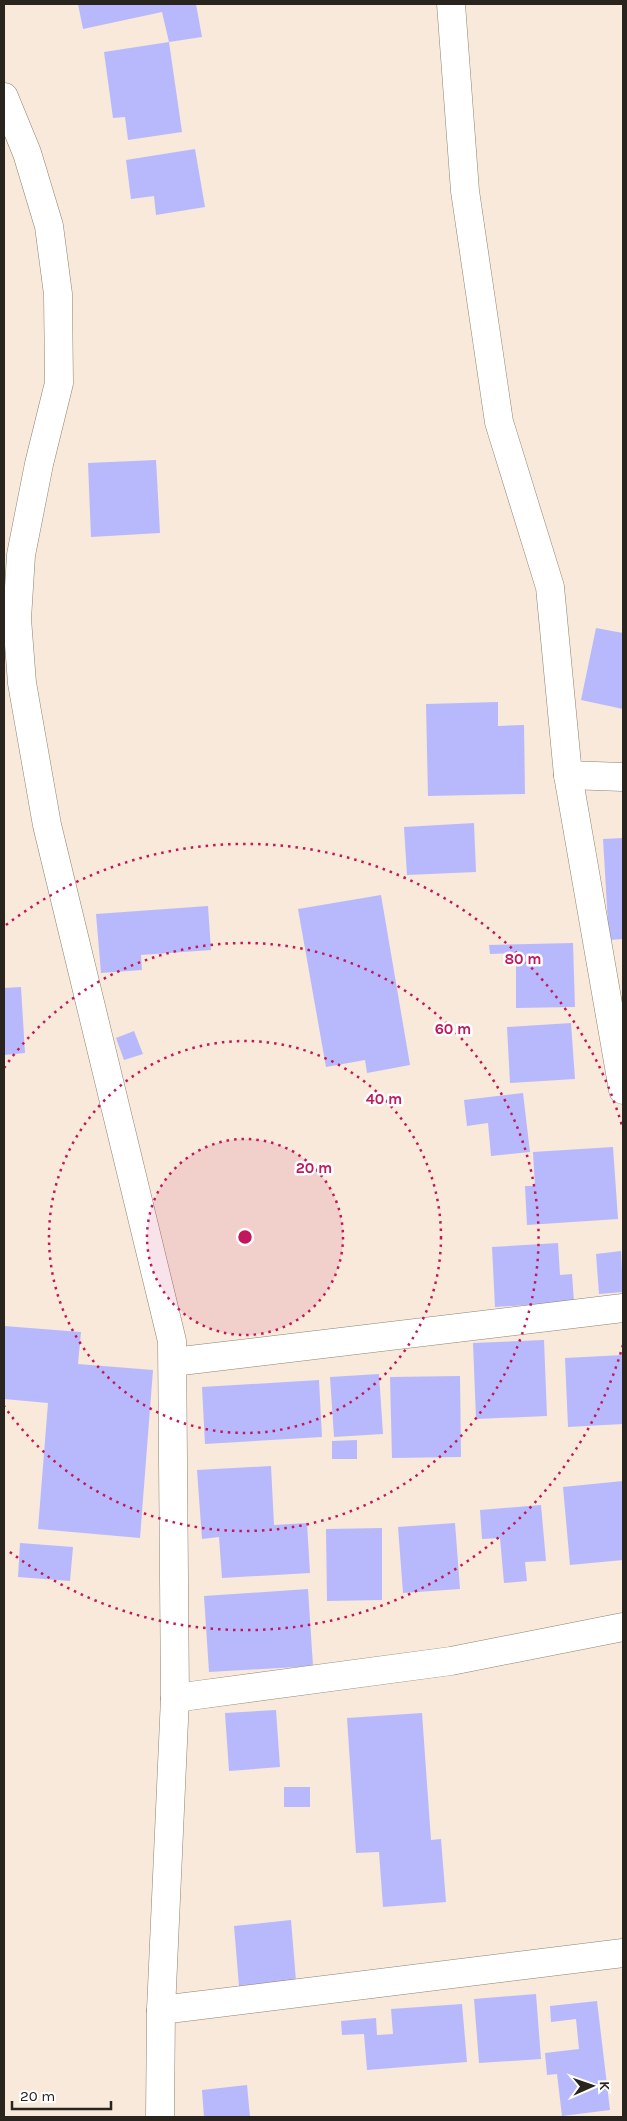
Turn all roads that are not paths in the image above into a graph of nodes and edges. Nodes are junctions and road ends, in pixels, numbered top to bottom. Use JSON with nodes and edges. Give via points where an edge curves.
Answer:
{"nodes":[{"id":1,"x":451,"y":4,"type":"edge"},
{"id":2,"x":4,"y":97,"type":"edge"},
{"id":3,"x":568,"y":775,"type":"junction"},
{"id":4,"x":623,"y":777,"type":"edge"},
{"id":5,"x":623,"y":1090,"type":"edge"},
{"id":6,"x":623,"y":1308,"type":"edge"},
{"id":7,"x":173,"y":1362,"type":"junction"},
{"id":8,"x":623,"y":1627,"type":"edge"},
{"id":9,"x":175,"y":1698,"type":"junction"},
{"id":10,"x":623,"y":1953,"type":"edge"},
{"id":11,"x":161,"y":2010,"type":"junction"},
{"id":12,"x":160,"y":2117,"type":"edge"}],
"edges":[{"from":1,"to":3,"type":"street","via":[[465,191],[499,422],[550,587]]},
{"from":2,"to":7,"type":"street","via":[[27,153],[49,226],[58,294],[59,383],[21,555],[17,619],[22,683],[48,825],[158,1276],[172,1341]]},
{"from":3,"to":4,"type":"street"},
{"from":3,"to":5,"type":"street"},
{"from":6,"to":7,"type":"street"},
{"from":7,"to":9,"type":"street"},
{"from":8,"to":9,"type":"street","via":[[451,1660]]},
{"from":9,"to":11,"type":"street"},
{"from":10,"to":11,"type":"street"},
{"from":11,"to":12,"type":"street"}]}
